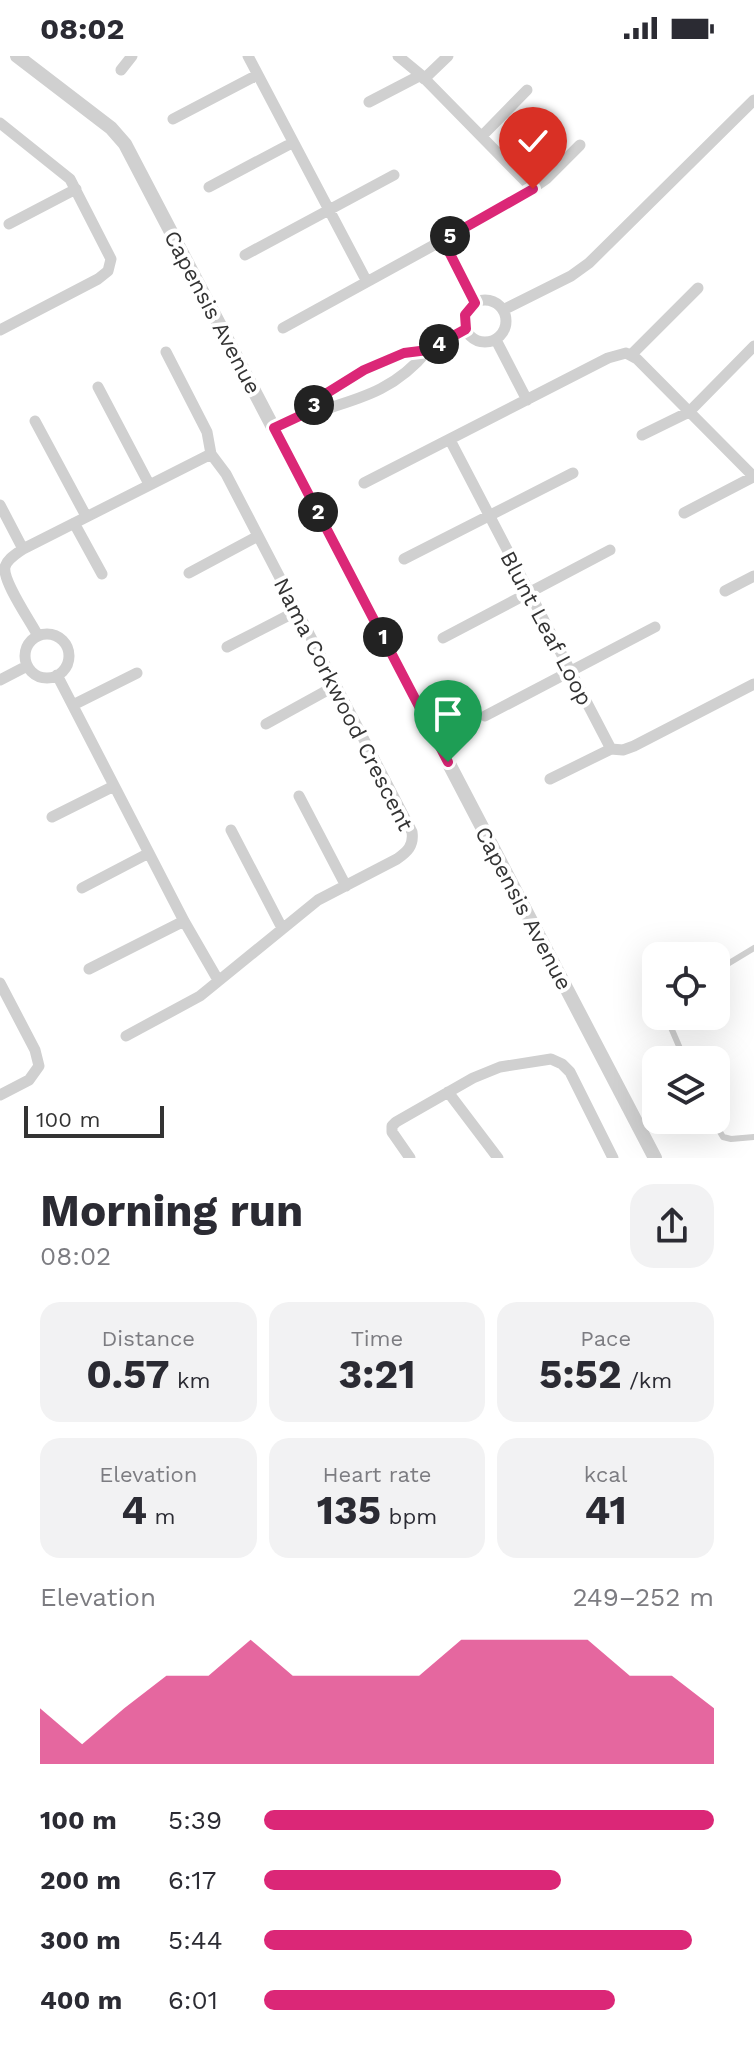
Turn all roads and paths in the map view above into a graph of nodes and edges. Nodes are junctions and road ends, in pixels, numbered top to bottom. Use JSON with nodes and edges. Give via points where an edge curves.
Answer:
{"nodes":[{"id":1,"x":17,"y":56,"type":"edge"},
{"id":2,"x":132,"y":56,"type":"edge"},
{"id":3,"x":248,"y":56,"type":"edge"},
{"id":4,"x":398,"y":56,"type":"edge"},
{"id":5,"x":448,"y":56,"type":"edge"},
{"id":6,"x":121,"y":70,"type":"dead end"},
{"id":7,"x":257,"y":75,"type":"junction"},
{"id":8,"x":422,"y":77,"type":"junction"},
{"id":9,"x":527,"y":90,"type":"dead end"},
{"id":10,"x":754,"y":100,"type":"edge"},
{"id":11,"x":369,"y":102,"type":"dead end"},
{"id":12,"x":173,"y":119,"type":"dead end"},
{"id":13,"x":0,"y":123,"type":"edge"},
{"id":14,"x":482,"y":136,"type":"junction"},
{"id":15,"x":292,"y":143,"type":"junction"},
{"id":16,"x":580,"y":145,"type":"dead end"},
{"id":17,"x":394,"y":175,"type":"dead end"},
{"id":18,"x":209,"y":187,"type":"dead end"},
{"id":19,"x":76,"y":189,"type":"junction"},
{"id":20,"x":533,"y":189,"type":"junction"},
{"id":21,"x":329,"y":210,"type":"junction"},
{"id":22,"x":9,"y":224,"type":"dead end"},
{"id":23,"x":443,"y":240,"type":"junction"},
{"id":24,"x":245,"y":255,"type":"dead end"},
{"id":25,"x":366,"y":280,"type":"junction"},
{"id":26,"x":698,"y":288,"type":"dead end"},
{"id":27,"x":475,"y":303,"type":"junction"},
{"id":28,"x":503,"y":310,"type":"junction"},
{"id":29,"x":283,"y":328,"type":"dead end"},
{"id":30,"x":466,"y":329,"type":"junction"},
{"id":31,"x":0,"y":330,"type":"edge"},
{"id":32,"x":496,"y":340,"type":"junction"},
{"id":33,"x":754,"y":346,"type":"edge"},
{"id":34,"x":428,"y":350,"type":"junction"},
{"id":35,"x":166,"y":352,"type":"dead end"},
{"id":36,"x":631,"y":355,"type":"junction"},
{"id":37,"x":98,"y":387,"type":"dead end"},
{"id":38,"x":527,"y":400,"type":"junction"},
{"id":39,"x":689,"y":412,"type":"junction"},
{"id":40,"x":306,"y":413,"type":"junction"},
{"id":41,"x":35,"y":421,"type":"dead end"},
{"id":42,"x":274,"y":428,"type":"junction"},
{"id":43,"x":642,"y":435,"type":"dead end"},
{"id":44,"x":450,"y":440,"type":"junction"},
{"id":45,"x":211,"y":454,"type":"junction"},
{"id":46,"x":752,"y":472,"type":"edge"},
{"id":47,"x":573,"y":473,"type":"dead end"},
{"id":48,"x":364,"y":483,"type":"dead end"},
{"id":49,"x":149,"y":484,"type":"junction"},
{"id":50,"x":0,"y":505,"type":"edge"},
{"id":51,"x":684,"y":513,"type":"dead end"},
{"id":52,"x":86,"y":516,"type":"junction"},
{"id":53,"x":488,"y":517,"type":"junction"},
{"id":54,"x":74,"y":523,"type":"junction"},
{"id":55,"x":258,"y":536,"type":"junction"},
{"id":56,"x":23,"y":549,"type":"junction"},
{"id":57,"x":610,"y":550,"type":"dead end"},
{"id":58,"x":404,"y":559,"type":"dead end"},
{"id":59,"x":189,"y":573,"type":"dead end"},
{"id":60,"x":102,"y":574,"type":"dead end"},
{"id":61,"x":754,"y":576,"type":"edge"},
{"id":62,"x":725,"y":591,"type":"dead end"},
{"id":63,"x":528,"y":594,"type":"junction"},
{"id":64,"x":297,"y":611,"type":"junction"},
{"id":65,"x":655,"y":627,"type":"dead end"},
{"id":66,"x":38,"y":636,"type":"junction"},
{"id":67,"x":443,"y":638,"type":"dead end"},
{"id":68,"x":227,"y":647,"type":"dead end"},
{"id":69,"x":27,"y":666,"type":"junction"},
{"id":70,"x":571,"y":672,"type":"junction"},
{"id":71,"x":137,"y":673,"type":"dead end"},
{"id":72,"x":57,"y":675,"type":"junction"},
{"id":73,"x":0,"y":680,"type":"edge"},
{"id":74,"x":754,"y":684,"type":"edge"},
{"id":75,"x":335,"y":686,"type":"junction"},
{"id":76,"x":73,"y":705,"type":"junction"},
{"id":77,"x":485,"y":716,"type":"dead end"},
{"id":78,"x":266,"y":724,"type":"dead end"},
{"id":79,"x":611,"y":749,"type":"junction"},
{"id":80,"x":550,"y":779,"type":"dead end"},
{"id":81,"x":114,"y":786,"type":"junction"},
{"id":82,"x":299,"y":796,"type":"dead end"},
{"id":83,"x":52,"y":817,"type":"dead end"},
{"id":84,"x":231,"y":830,"type":"dead end"},
{"id":85,"x":149,"y":853,"type":"junction"},
{"id":86,"x":346,"y":886,"type":"junction"},
{"id":87,"x":82,"y":888,"type":"dead end"},
{"id":88,"x":184,"y":921,"type":"junction"},
{"id":89,"x":282,"y":928,"type":"junction"},
{"id":90,"x":754,"y":948,"type":"edge"},
{"id":91,"x":730,"y":963,"type":"edge"},
{"id":92,"x":89,"y":969,"type":"dead end"},
{"id":93,"x":218,"y":980,"type":"junction"},
{"id":94,"x":0,"y":983,"type":"edge"},
{"id":95,"x":126,"y":1036,"type":"dead end"},
{"id":96,"x":448,"y":1092,"type":"junction"},
{"id":97,"x":0,"y":1095,"type":"edge"},
{"id":98,"x":721,"y":1134,"type":"edge"},
{"id":99,"x":754,"y":1137,"type":"edge"},
{"id":100,"x":410,"y":1158,"type":"edge"},
{"id":101,"x":498,"y":1158,"type":"edge"},
{"id":102,"x":613,"y":1158,"type":"edge"},
{"id":103,"x":655,"y":1158,"type":"edge"}],
"edges":[{"from":1,"to":42,"type":"street","name":"Capensis Avenue","via":[[121,138]]},
{"from":2,"to":6,"type":"street"},
{"from":3,"to":7,"type":"street"},
{"from":4,"to":8,"type":"street"},
{"from":5,"to":8,"type":"street"},
{"from":7,"to":12,"type":"street"},
{"from":7,"to":15,"type":"street"},
{"from":8,"to":11,"type":"street"},
{"from":8,"to":14,"type":"street"},
{"from":9,"to":14,"type":"street"},
{"from":10,"to":28,"type":"street","via":[[580,270]]},
{"from":13,"to":19,"type":"street","via":[[65,173]]},
{"from":14,"to":20,"type":"street"},
{"from":15,"to":18,"type":"street"},
{"from":15,"to":21,"type":"street"},
{"from":16,"to":20,"type":"street"},
{"from":17,"to":21,"type":"street"},
{"from":19,"to":22,"type":"street"},
{"from":19,"to":31,"type":"street","via":[[111,255],[110,268]]},
{"from":20,"to":23,"type":"street"},
{"from":21,"to":24,"type":"street"},
{"from":21,"to":25,"type":"street"},
{"from":23,"to":25,"type":"street"},
{"from":23,"to":27,"type":"street"},
{"from":25,"to":29,"type":"street"},
{"from":26,"to":36,"type":"street"},
{"from":27,"to":28,"type":"street","via":[[487,301]]},
{"from":27,"to":30,"type":"street","via":[[465,315]]},
{"from":28,"to":32,"type":"street","via":[[505,327]]},
{"from":30,"to":32,"type":"street","via":[[478,341]]},
{"from":30,"to":34,"type":"street"},
{"from":32,"to":38,"type":"street"},
{"from":33,"to":39,"type":"street"},
{"from":34,"to":40,"type":"street","via":[[404,353],[364,370]]},
{"from":34,"to":40,"type":"street","via":[[405,375],[376,392]]},
{"from":35,"to":45,"type":"street","name":"Nama Corkwood Crescent","via":[[207,432]]},
{"from":36,"to":38,"type":"street","via":[[615,355]]},
{"from":36,"to":39,"type":"street"},
{"from":37,"to":49,"type":"street"},
{"from":38,"to":44,"type":"street"},
{"from":39,"to":43,"type":"street"},
{"from":39,"to":46,"type":"street"},
{"from":40,"to":42,"type":"street"},
{"from":41,"to":52,"type":"street"},
{"from":42,"to":103,"type":"street","name":"Capensis Avenue"},
{"from":44,"to":48,"type":"street"},
{"from":44,"to":53,"type":"street","name":"Blunt Leaf Loop"},
{"from":45,"to":49,"type":"street"},
{"from":45,"to":55,"type":"street","name":"Nama Corkwood Crescent"},
{"from":46,"to":51,"type":"street"},
{"from":47,"to":53,"type":"street"},
{"from":49,"to":52,"type":"street"},
{"from":50,"to":56,"type":"street"},
{"from":52,"to":54,"type":"street"},
{"from":53,"to":58,"type":"street"},
{"from":53,"to":63,"type":"street","name":"Blunt Leaf Loop"},
{"from":54,"to":56,"type":"street"},
{"from":54,"to":60,"type":"street"},
{"from":55,"to":59,"type":"street"},
{"from":55,"to":64,"type":"street","name":"Nama Corkwood Crescent"},
{"from":56,"to":66,"type":"street","via":[[5,571]]},
{"from":57,"to":63,"type":"street"},
{"from":61,"to":62,"type":"street"},
{"from":63,"to":67,"type":"street"},
{"from":63,"to":70,"type":"street","name":"Blunt Leaf Loop"},
{"from":64,"to":68,"type":"street"},
{"from":64,"to":75,"type":"street","name":"Nama Corkwood Crescent"},
{"from":65,"to":70,"type":"street"},
{"from":66,"to":69,"type":"street","via":[[28,645]]},
{"from":66,"to":72,"type":"street","via":[[60,638],[68,650],[67,665]]},
{"from":69,"to":72,"type":"street","via":[[44,678]]},
{"from":69,"to":73,"type":"street"},
{"from":70,"to":77,"type":"street"},
{"from":70,"to":79,"type":"street","name":"Blunt Leaf Loop"},
{"from":71,"to":76,"type":"street"},
{"from":72,"to":76,"type":"street"},
{"from":74,"to":79,"type":"street","via":[[634,746]]},
{"from":75,"to":78,"type":"street"},
{"from":75,"to":86,"type":"street","name":"Nama Corkwood Crescent","via":[[413,838],[405,854]]},
{"from":76,"to":81,"type":"street"},
{"from":79,"to":80,"type":"street"},
{"from":81,"to":83,"type":"street"},
{"from":81,"to":85,"type":"street"},
{"from":82,"to":86,"type":"street"},
{"from":84,"to":89,"type":"street"},
{"from":85,"to":87,"type":"street"},
{"from":85,"to":88,"type":"street"},
{"from":86,"to":89,"type":"street","name":"Nama Corkwood Crescent"},
{"from":88,"to":92,"type":"street"},
{"from":88,"to":93,"type":"street"},
{"from":89,"to":93,"type":"street","name":"Nama Corkwood Crescent"},
{"from":90,"to":91,"type":"lane"},
{"from":93,"to":95,"type":"street","name":"Nama Corkwood Crescent","via":[[200,996]]},
{"from":94,"to":97,"type":"street","via":[[39,1066],[29,1080]]},
{"from":96,"to":100,"type":"street","via":[[392,1126]]},
{"from":96,"to":101,"type":"street"},
{"from":96,"to":102,"type":"street","via":[[500,1067],[551,1059],[570,1072]]},
{"from":98,"to":99,"type":"lane","via":[[731,1139]]}]}
